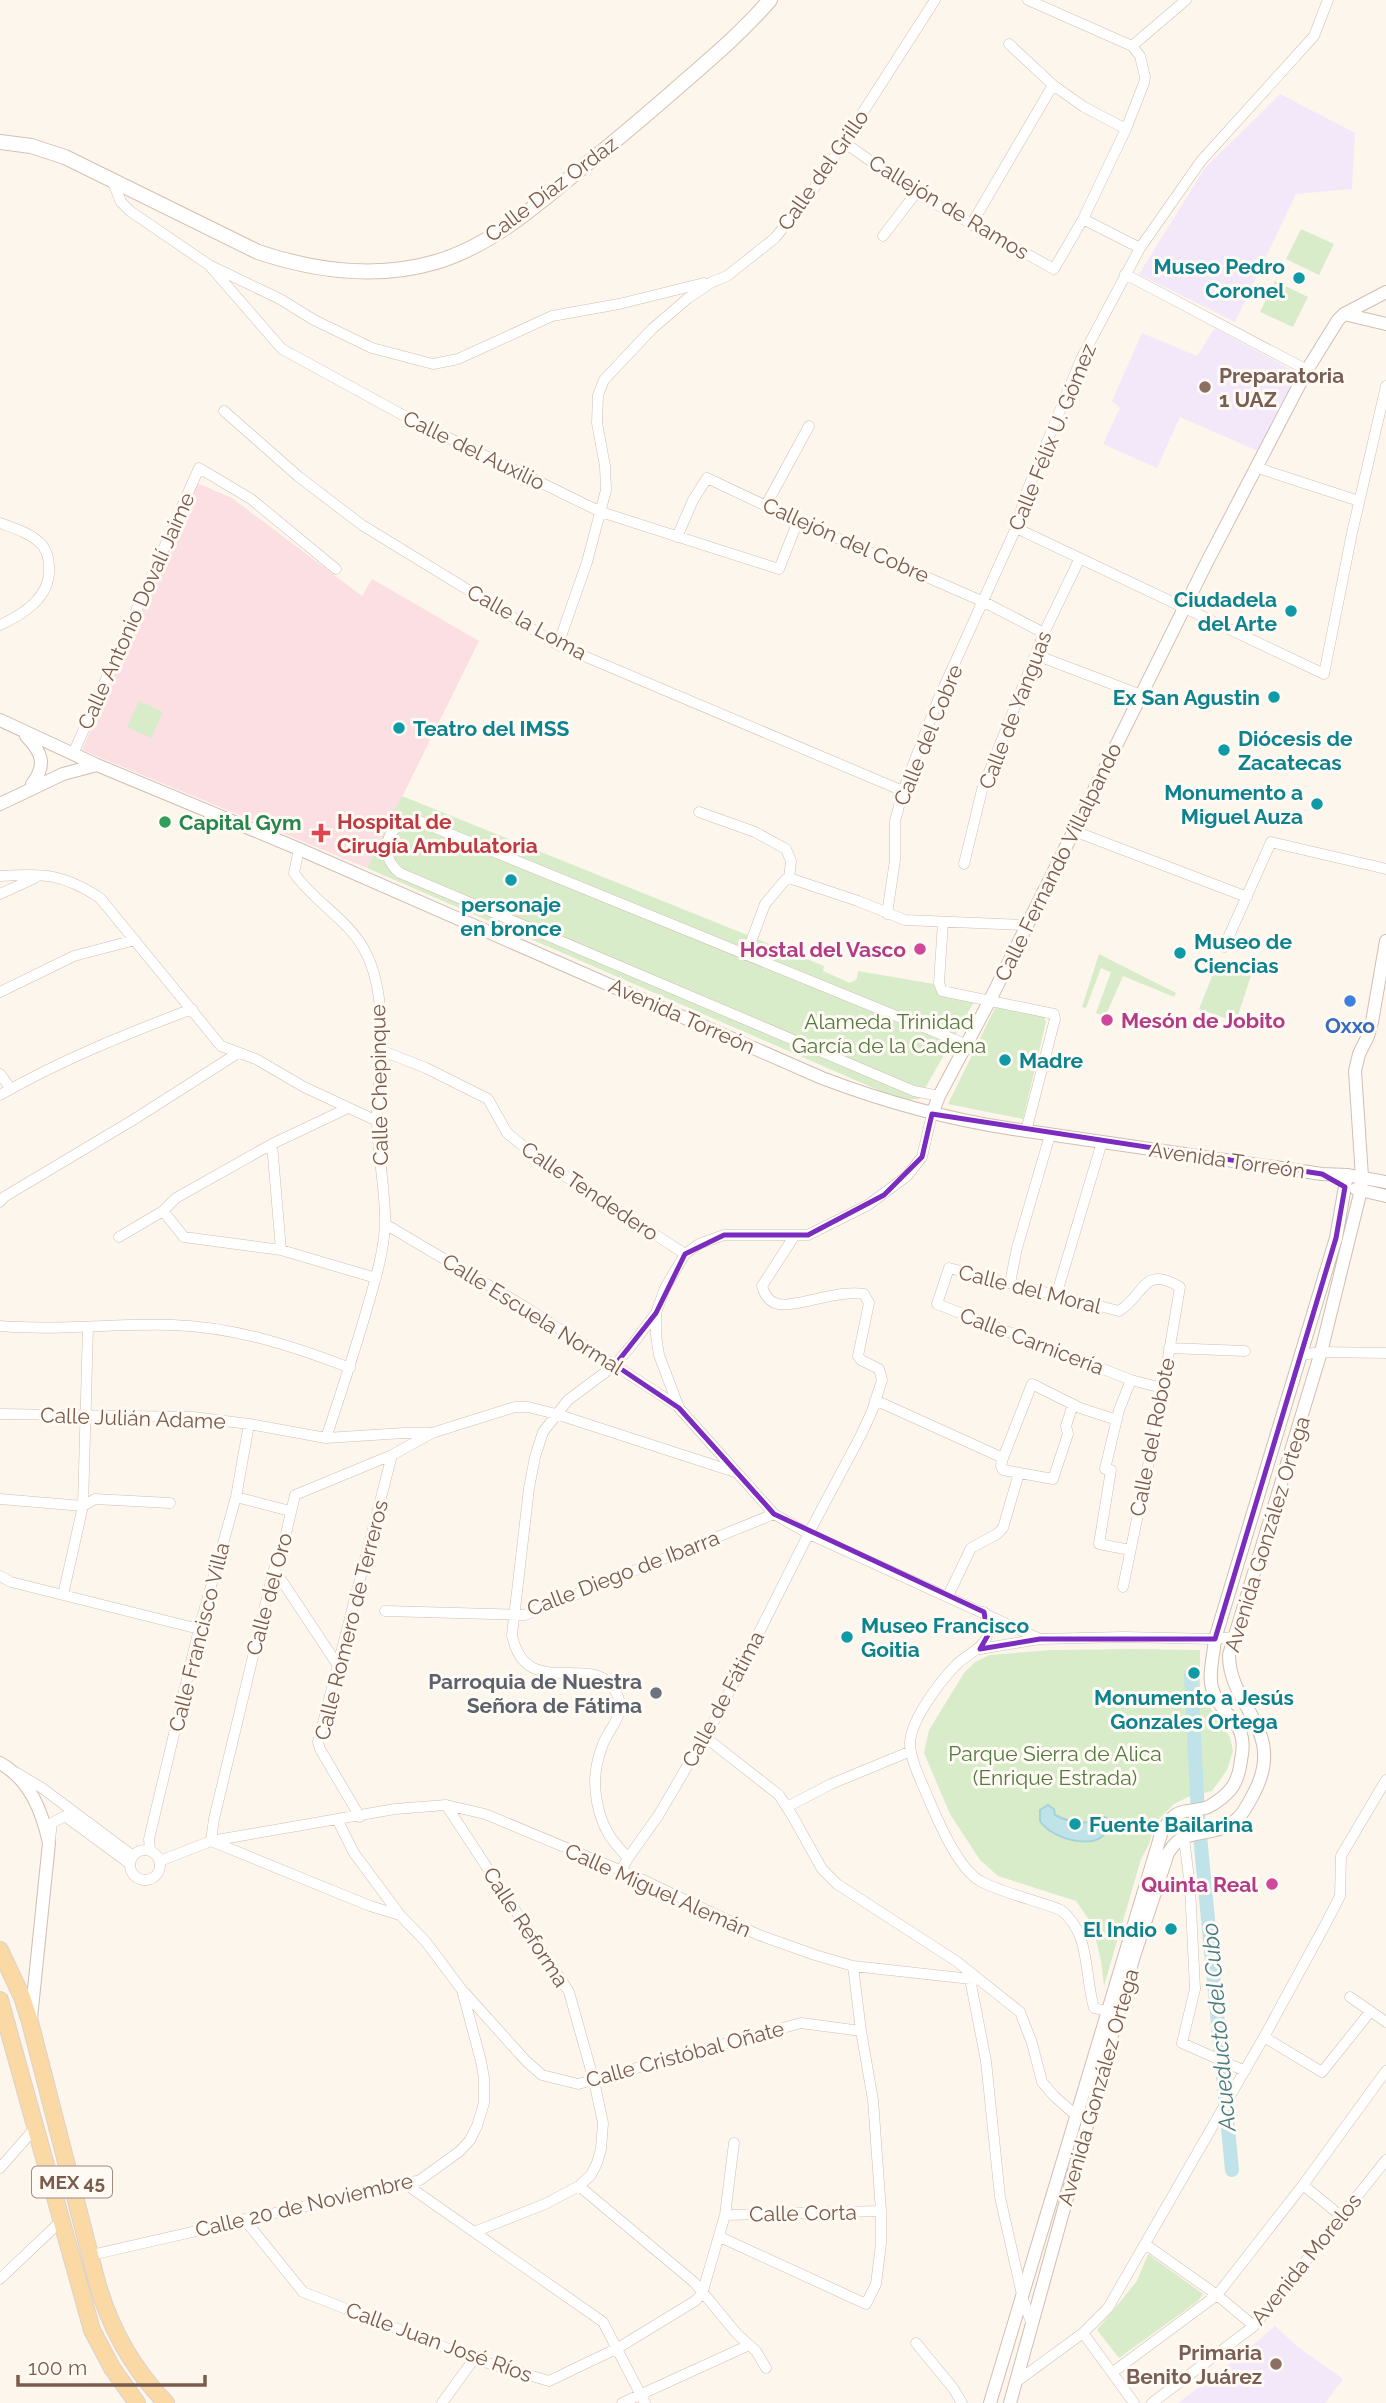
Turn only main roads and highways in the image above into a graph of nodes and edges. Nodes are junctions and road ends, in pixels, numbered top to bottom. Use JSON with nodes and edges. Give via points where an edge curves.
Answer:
{"nodes":[{"id":1,"x":770,"y":0,"type":"edge"},
{"id":2,"x":0,"y":142,"type":"edge"},
{"id":3,"x":0,"y":1951,"type":"edge"},
{"id":4,"x":0,"y":2000,"type":"edge"},
{"id":5,"x":137,"y":2403,"type":"edge"},
{"id":6,"x":166,"y":2403,"type":"edge"}],
"edges":[{"from":1,"to":2,"type":"main road","name":"Calle Díaz Ordaz","via":[[625,134],[534,206],[483,241],[435,262],[372,271],[281,260],[65,157]]},
{"from":3,"to":6,"type":"main road","number":"MEX 45","via":[[30,2022],[102,2298],[118,2337]]},
{"from":4,"to":5,"type":"main road","number":"MEX 45","via":[[92,2330]]}]}
